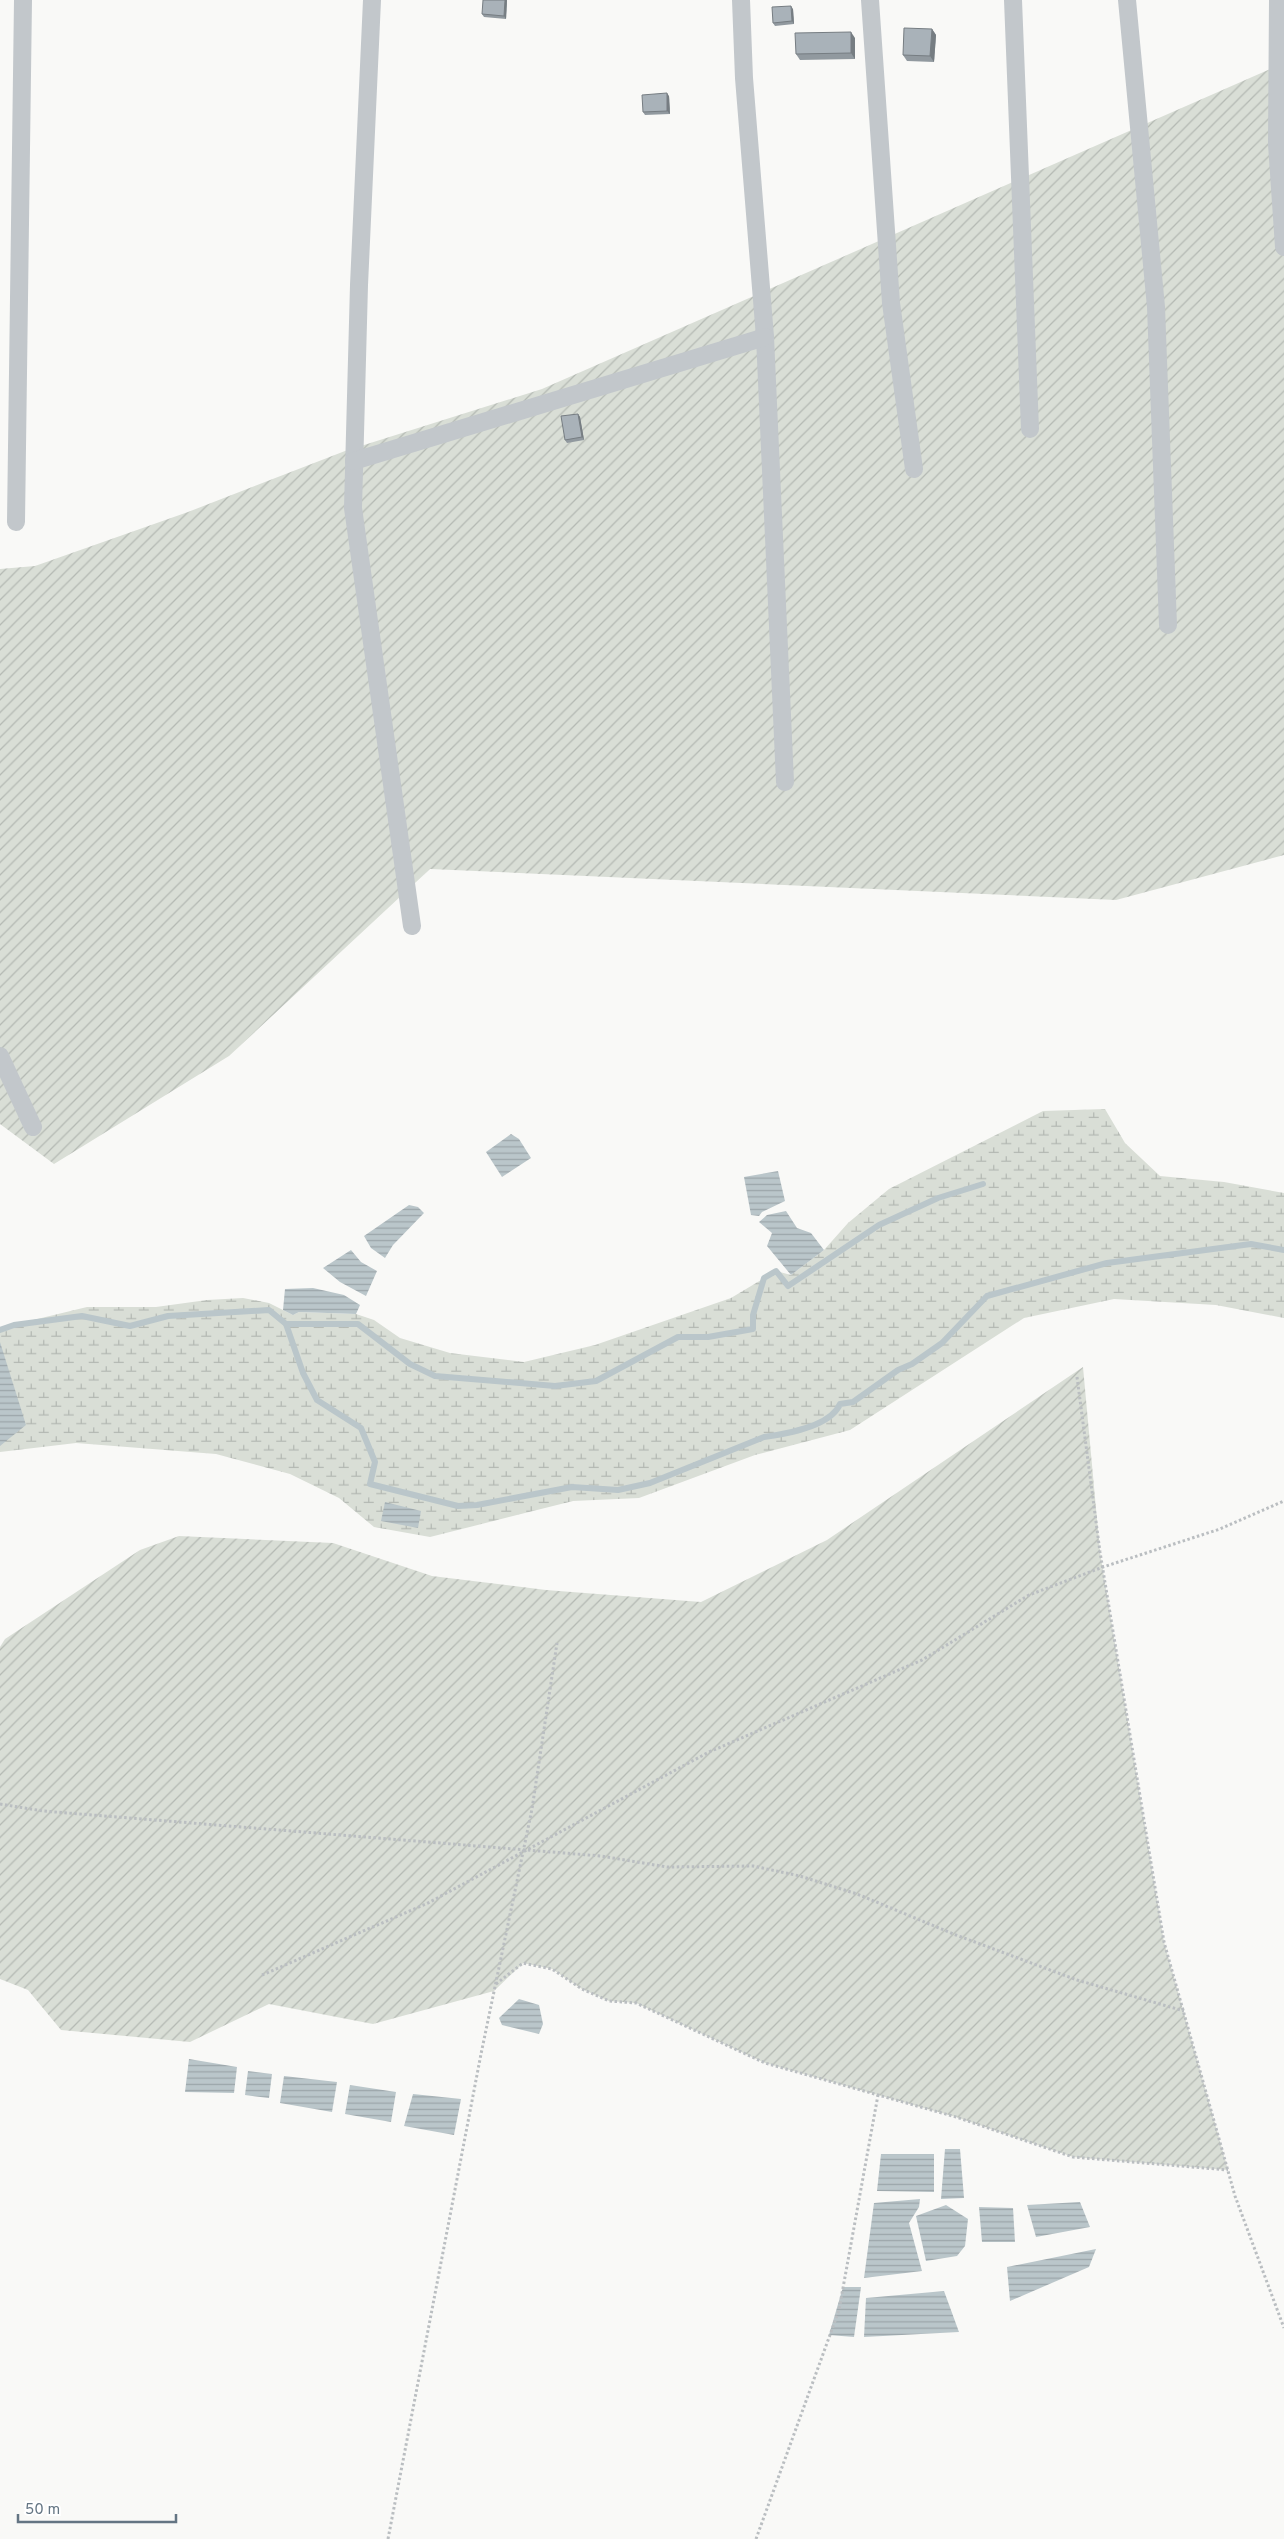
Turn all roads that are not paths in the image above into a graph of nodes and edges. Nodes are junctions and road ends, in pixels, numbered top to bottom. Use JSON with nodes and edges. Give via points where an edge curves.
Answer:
{"nodes":[{"id":1,"x":23,"y":0,"type":"edge"},
{"id":2,"x":372,"y":0,"type":"edge"},
{"id":3,"x":741,"y":0,"type":"edge"},
{"id":4,"x":870,"y":0,"type":"edge"},
{"id":5,"x":1013,"y":0,"type":"edge"},
{"id":6,"x":1127,"y":0,"type":"edge"},
{"id":7,"x":1278,"y":0,"type":"edge"},
{"id":8,"x":1284,"y":247,"type":"edge"},
{"id":9,"x":765,"y":336,"type":"junction"},
{"id":10,"x":1030,"y":430,"type":"dead end"},
{"id":11,"x":354,"y":460,"type":"junction"},
{"id":12,"x":914,"y":469,"type":"dead end"},
{"id":13,"x":16,"y":522,"type":"dead end"},
{"id":14,"x":1168,"y":625,"type":"dead end"},
{"id":15,"x":785,"y":782,"type":"dead end"},
{"id":16,"x":412,"y":926,"type":"dead end"},
{"id":17,"x":0,"y":1056,"type":"edge"},
{"id":18,"x":33,"y":1127,"type":"dead end"}],
"edges":[{"from":1,"to":13,"type":"street"},
{"from":2,"to":11,"type":"street"},
{"from":3,"to":9,"type":"street","via":[[744,78]]},
{"from":4,"to":12,"type":"street","via":[[891,303]]},
{"from":5,"to":10,"type":"street"},
{"from":6,"to":14,"type":"street","via":[[1156,307]]},
{"from":7,"to":8,"type":"street","via":[[1277,144]]},
{"from":9,"to":11,"type":"street"},
{"from":9,"to":15,"type":"street"},
{"from":11,"to":16,"type":"street","via":[[353,508]]},
{"from":17,"to":18,"type":"street"}]}
